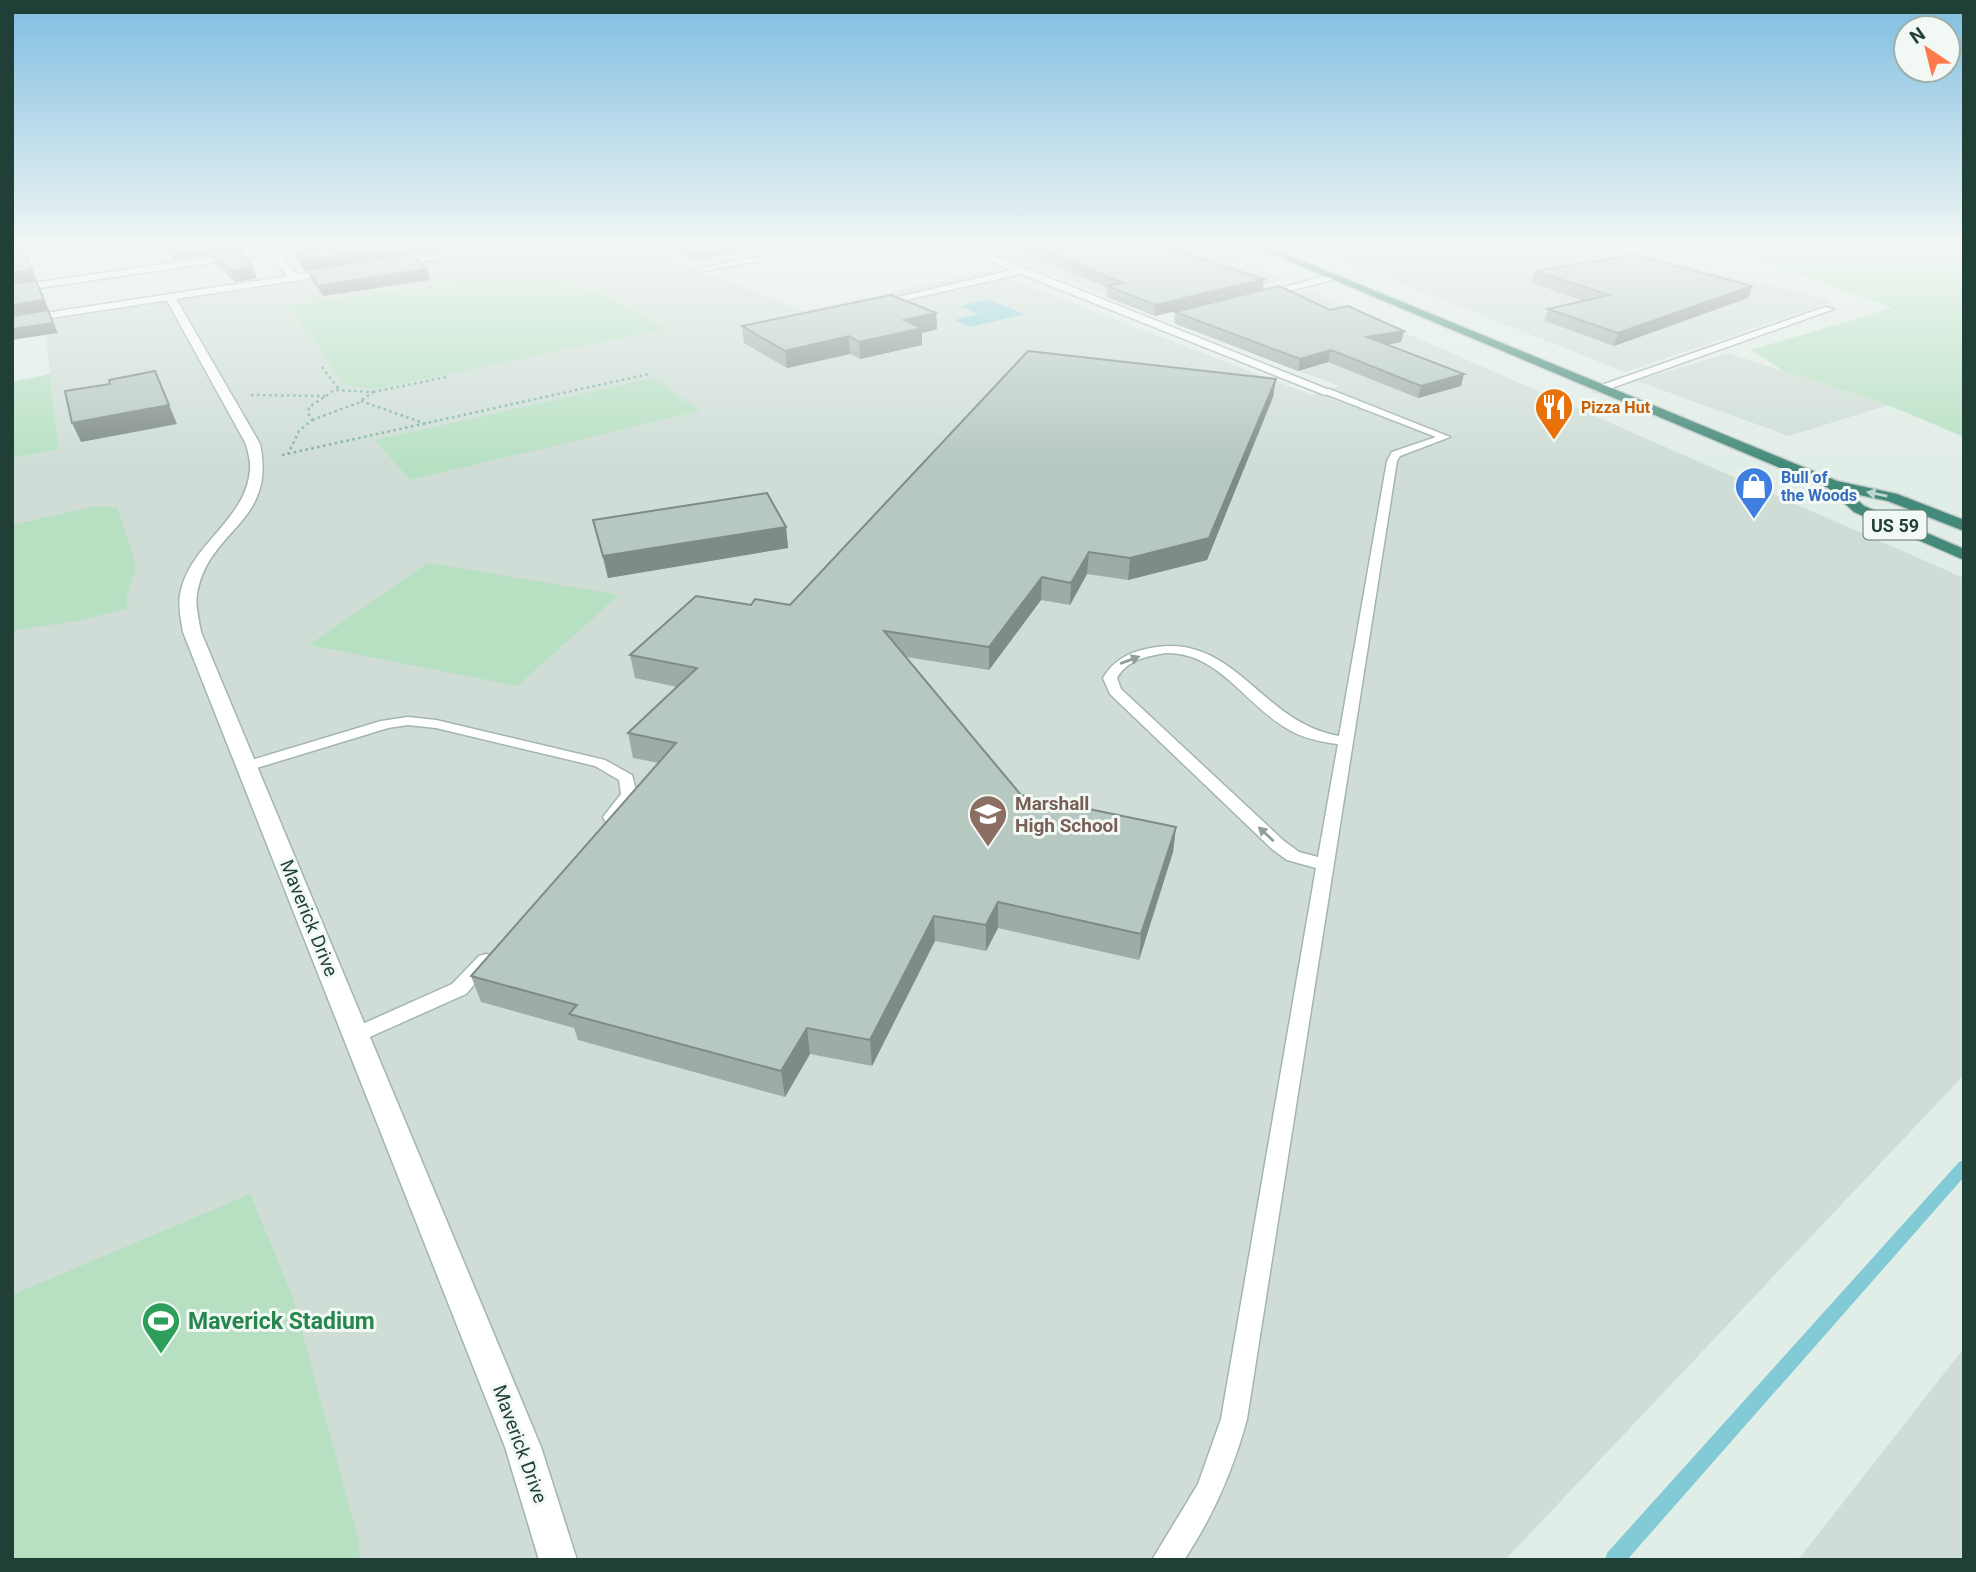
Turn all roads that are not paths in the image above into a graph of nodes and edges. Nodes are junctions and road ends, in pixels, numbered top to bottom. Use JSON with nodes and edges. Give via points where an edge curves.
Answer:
{"nodes":[{"id":1,"x":30,"y":318,"type":"edge"},
{"id":2,"x":182,"y":318,"type":"edge"},
{"id":3,"x":1138,"y":318,"type":"edge"},
{"id":4,"x":1168,"y":318,"type":"edge"},
{"id":5,"x":1432,"y":318,"type":"edge"},
{"id":6,"x":1802,"y":318,"type":"edge"},
{"id":7,"x":12,"y":321,"type":"edge"},
{"id":8,"x":1150,"y":323,"type":"junction"},
{"id":9,"x":1599,"y":388,"type":"junction"},
{"id":10,"x":1326,"y":391,"type":"joint"},
{"id":11,"x":1833,"y":485,"type":"junction"},
{"id":12,"x":1964,"y":526,"type":"edge"},
{"id":13,"x":1964,"y":555,"type":"edge"},
{"id":14,"x":1344,"y":741,"type":"junction"},
{"id":15,"x":247,"y":766,"type":"junction"},
{"id":16,"x":597,"y":834,"type":"edge"},
{"id":17,"x":1325,"y":865,"type":"junction"},
{"id":18,"x":498,"y":947,"type":"edge"},
{"id":19,"x":356,"y":1034,"type":"junction"},
{"id":20,"x":558,"y":1560,"type":"edge"},
{"id":21,"x":1166,"y":1560,"type":"edge"}],
"edges":[{"from":1,"to":7,"type":"street"},
{"from":2,"to":15,"type":"street","name":"Maverick Drive","via":[[259,462],[255,492],[202,556],[188,593],[192,632]]},
{"from":3,"to":8,"type":"street"},
{"from":4,"to":8,"type":"street"},
{"from":5,"to":9,"type":"highway","number":"US 59"},
{"from":6,"to":9,"type":"street"},
{"from":8,"to":10,"type":"street"},
{"from":9,"to":11,"type":"highway","number":"US 59"},
{"from":10,"to":14,"type":"lane","via":[[1445,436],[1396,454],[1392,461]]},
{"from":12,"to":11,"type":"highway","number":"US 59","one_way":true,"via":[[1892,497]]},
{"from":11,"to":13,"type":"highway","number":"US 59","via":[[1859,509]]},
{"from":14,"to":17,"type":"lane"},
{"from":17,"to":14,"type":"lane","one_way":true,"via":[[1293,856],[1278,845],[1115,691],[1110,678],[1117,665],[1127,660],[1161,650],[1185,650],[1212,660],[1291,725]]},
{"from":15,"to":16,"type":"lane","via":[[386,724],[436,724],[620,772],[629,794]]},
{"from":15,"to":19,"type":"street","name":"Maverick Drive"},
{"from":17,"to":21,"type":"lane","via":[[1234,1419],[1222,1463],[1202,1506]]},
{"from":18,"to":19,"type":"lane","via":[[459,989]]},
{"from":19,"to":20,"type":"street","name":"Maverick Drive","via":[[518,1434]]}]}
